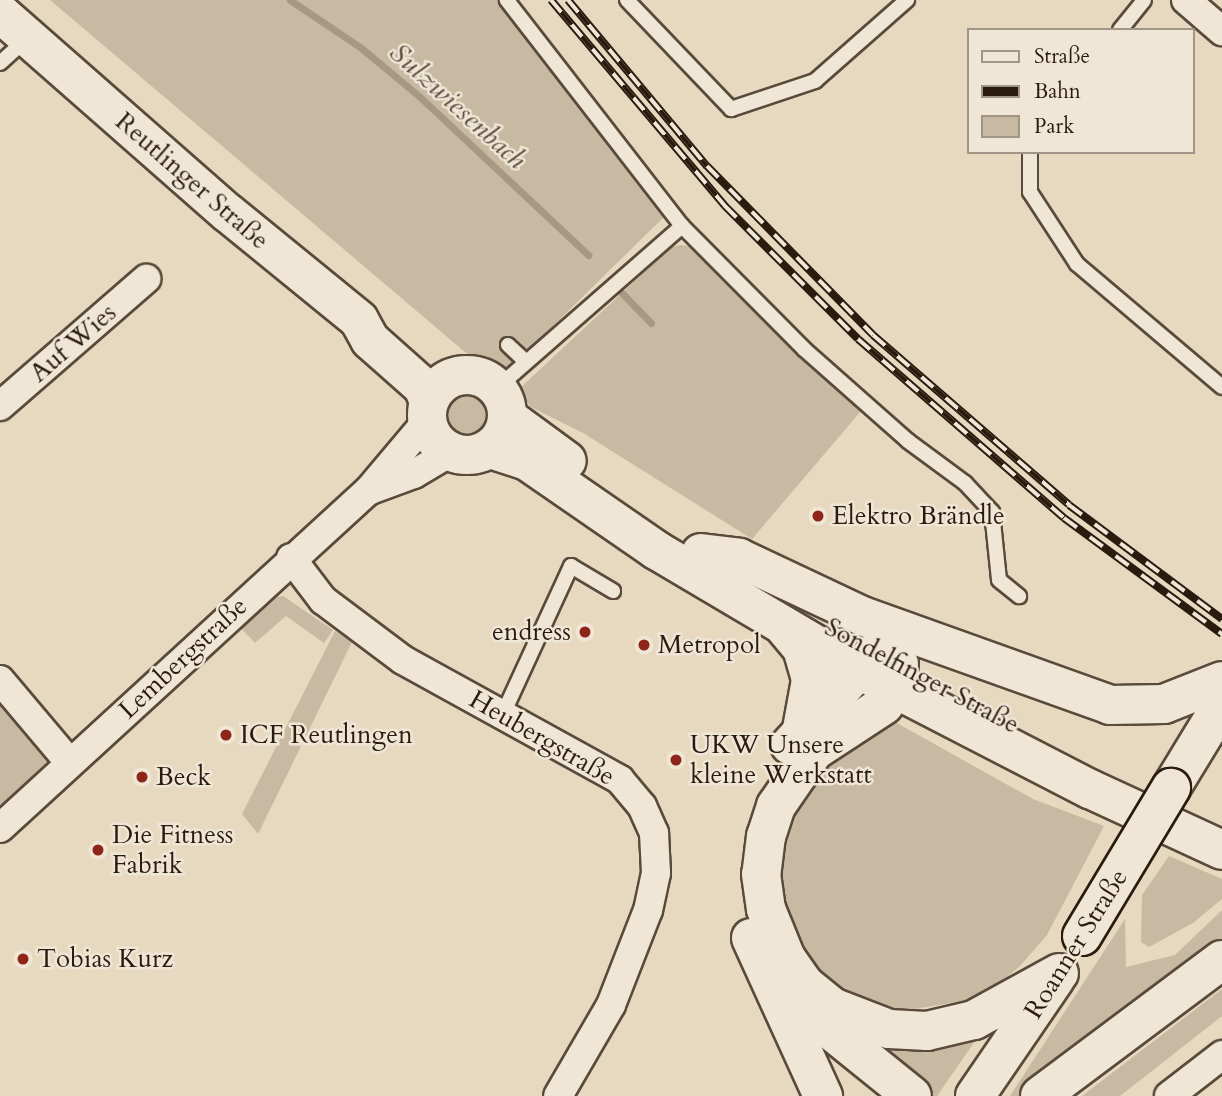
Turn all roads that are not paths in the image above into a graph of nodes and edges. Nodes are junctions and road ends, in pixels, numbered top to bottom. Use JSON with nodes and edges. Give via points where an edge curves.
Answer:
{"nodes":[{"id":1,"x":507,"y":0,"type":"edge"},
{"id":2,"x":627,"y":0,"type":"edge"},
{"id":3,"x":907,"y":0,"type":"edge"},
{"id":4,"x":1144,"y":0,"type":"edge"},
{"id":5,"x":1186,"y":0,"type":"edge"},
{"id":6,"x":0,"y":13,"type":"edge"},
{"id":7,"x":1122,"y":28,"type":"edge"},
{"id":8,"x":1222,"y":31,"type":"edge"},
{"id":9,"x":14,"y":50,"type":"edge"},
{"id":10,"x":1030,"y":154,"type":"edge"},
{"id":11,"x":682,"y":226,"type":"junction"},
{"id":12,"x":146,"y":279,"type":"dead end"},
{"id":13,"x":359,"y":320,"type":"junction"},
{"id":14,"x":509,"y":345,"type":"dead end"},
{"id":15,"x":526,"y":362,"type":"junction"},
{"id":16,"x":1222,"y":387,"type":"edge"},
{"id":17,"x":0,"y":406,"type":"edge"},
{"id":18,"x":490,"y":407,"type":"junction"},
{"id":19,"x":428,"y":412,"type":"junction"},
{"id":20,"x":451,"y":452,"type":"junction"},
{"id":21,"x":368,"y":491,"type":"junction"},
{"id":22,"x":633,"y":508,"type":"joint"},
{"id":23,"x":656,"y":550,"type":"joint"},
{"id":24,"x":701,"y":552,"type":"junction"},
{"id":25,"x":291,"y":558,"type":"junction"},
{"id":26,"x":613,"y":591,"type":"dead end"},
{"id":27,"x":1019,"y":596,"type":"dead end"},
{"id":28,"x":775,"y":620,"type":"junction"},
{"id":29,"x":882,"y":668,"type":"junction"},
{"id":30,"x":0,"y":680,"type":"edge"},
{"id":31,"x":1211,"y":694,"type":"edge"},
{"id":32,"x":503,"y":714,"type":"junction"},
{"id":33,"x":803,"y":729,"type":"junction"},
{"id":34,"x":69,"y":762,"type":"junction"},
{"id":35,"x":1222,"y":824,"type":"edge"},
{"id":36,"x":0,"y":828,"type":"edge"},
{"id":37,"x":1222,"y":850,"type":"edge"},
{"id":38,"x":1222,"y":960,"type":"edge"},
{"id":39,"x":1059,"y":973,"type":"junction"},
{"id":40,"x":767,"y":988,"type":"junction"},
{"id":41,"x":1222,"y":1055,"type":"edge"},
{"id":42,"x":558,"y":1096,"type":"edge"},
{"id":43,"x":823,"y":1096,"type":"edge"},
{"id":44,"x":912,"y":1096,"type":"edge"},
{"id":45,"x":975,"y":1096,"type":"edge"},
{"id":46,"x":1040,"y":1096,"type":"edge"},
{"id":47,"x":1169,"y":1096,"type":"edge"}],
"edges":[{"from":1,"to":11,"type":"lane"},
{"from":2,"to":3,"type":"lane","via":[[731,109],[815,81]]},
{"from":4,"to":7,"type":"lane"},
{"from":5,"to":8,"type":"street"},
{"from":6,"to":9,"type":"main road","name":"Reutlinger Straße"},
{"from":9,"to":13,"type":"main road","name":"Reutlinger Straße"},
{"from":10,"to":16,"type":"lane","via":[[1030,192],[1077,264]]},
{"from":11,"to":15,"type":"lane"},
{"from":11,"to":27,"type":"lane","via":[[804,349],[908,442],[965,483],[992,512],[999,580]]},
{"from":12,"to":17,"type":"street","name":"Auf Wies"},
{"from":13,"to":18,"type":"main road","name":"Reutlinger Straße","via":[[380,322]]},
{"from":13,"to":19,"type":"main road","name":"Reutlinger Straße","via":[[370,340],[423,387]]},
{"from":14,"to":15,"type":"lane"},
{"from":15,"to":18,"type":"lane"},
{"from":18,"to":19,"type":"main road","via":[[447,380]]},
{"from":18,"to":20,"type":"main road","via":[[474,454]]},
{"from":18,"to":22,"type":"main road","name":"Reutlinger Straße"},
{"from":18,"to":23,"type":"main road","name":"Reutlinger Straße","via":[[527,461]]},
{"from":19,"to":20,"type":"main road","name":"Reutlinger Straße","via":[[433,437]]},
{"from":19,"to":21,"type":"street","name":"Lembergstraße"},
{"from":20,"to":21,"type":"street","name":"Lembergstraße","via":[[414,474]]},
{"from":21,"to":25,"type":"street","name":"Lembergstraße"},
{"from":22,"to":24,"type":"main road","name":"Sondelfinger Straße"},
{"from":23,"to":28,"type":"main road","name":"Sondelfinger Straße"},
{"from":24,"to":29,"type":"main road","name":"Sondelfinger Straße"},
{"from":24,"to":31,"type":"main road","via":[[739,558],[862,616],[1083,698],[1138,708]]},
{"from":25,"to":32,"type":"street","name":"Heubergstraße","via":[[323,600],[437,686]]},
{"from":25,"to":34,"type":"street","name":"Lembergstraße","via":[[182,670]]},
{"from":26,"to":32,"type":"lane","via":[[571,566]]},
{"from":28,"to":29,"type":"main road","name":"Sondelfinger Straße"},
{"from":28,"to":33,"type":"main road","via":[[803,649],[808,662],[811,681]]},
{"from":29,"to":33,"type":"main road"},
{"from":29,"to":35,"type":"main road","name":"Sondelfinger Straße"},
{"from":29,"to":37,"type":"main road","name":"Sondelfinger Straße","via":[[1090,789]]},
{"from":29,"to":39,"type":"main road","via":[[874,713],[814,751],[776,806],[766,836],[761,874],[766,909],[786,958],[804,984],[832,1007],[859,1021],[902,1030],[927,1031],[974,1020]]},
{"from":30,"to":34,"type":"street"},
{"from":31,"to":39,"type":"main road","name":"Roanner Straße","bridge":true,"via":[[1171,788]]},
{"from":32,"to":42,"type":"street","name":"Heubergstraße","via":[[620,780],[642,806],[653,833],[656,873],[648,910],[611,1005]]},
{"from":33,"to":40,"type":"main road","via":[[761,793],[740,849],[738,882],[744,921]]},
{"from":34,"to":36,"type":"street","name":"Lembergstraße"},
{"from":38,"to":46,"type":"main road"},
{"from":39,"to":45,"type":"main road","name":"Roanner Straße"},
{"from":40,"to":43,"type":"main road"},
{"from":40,"to":44,"type":"main road"},
{"from":41,"to":47,"type":"street"}]}
